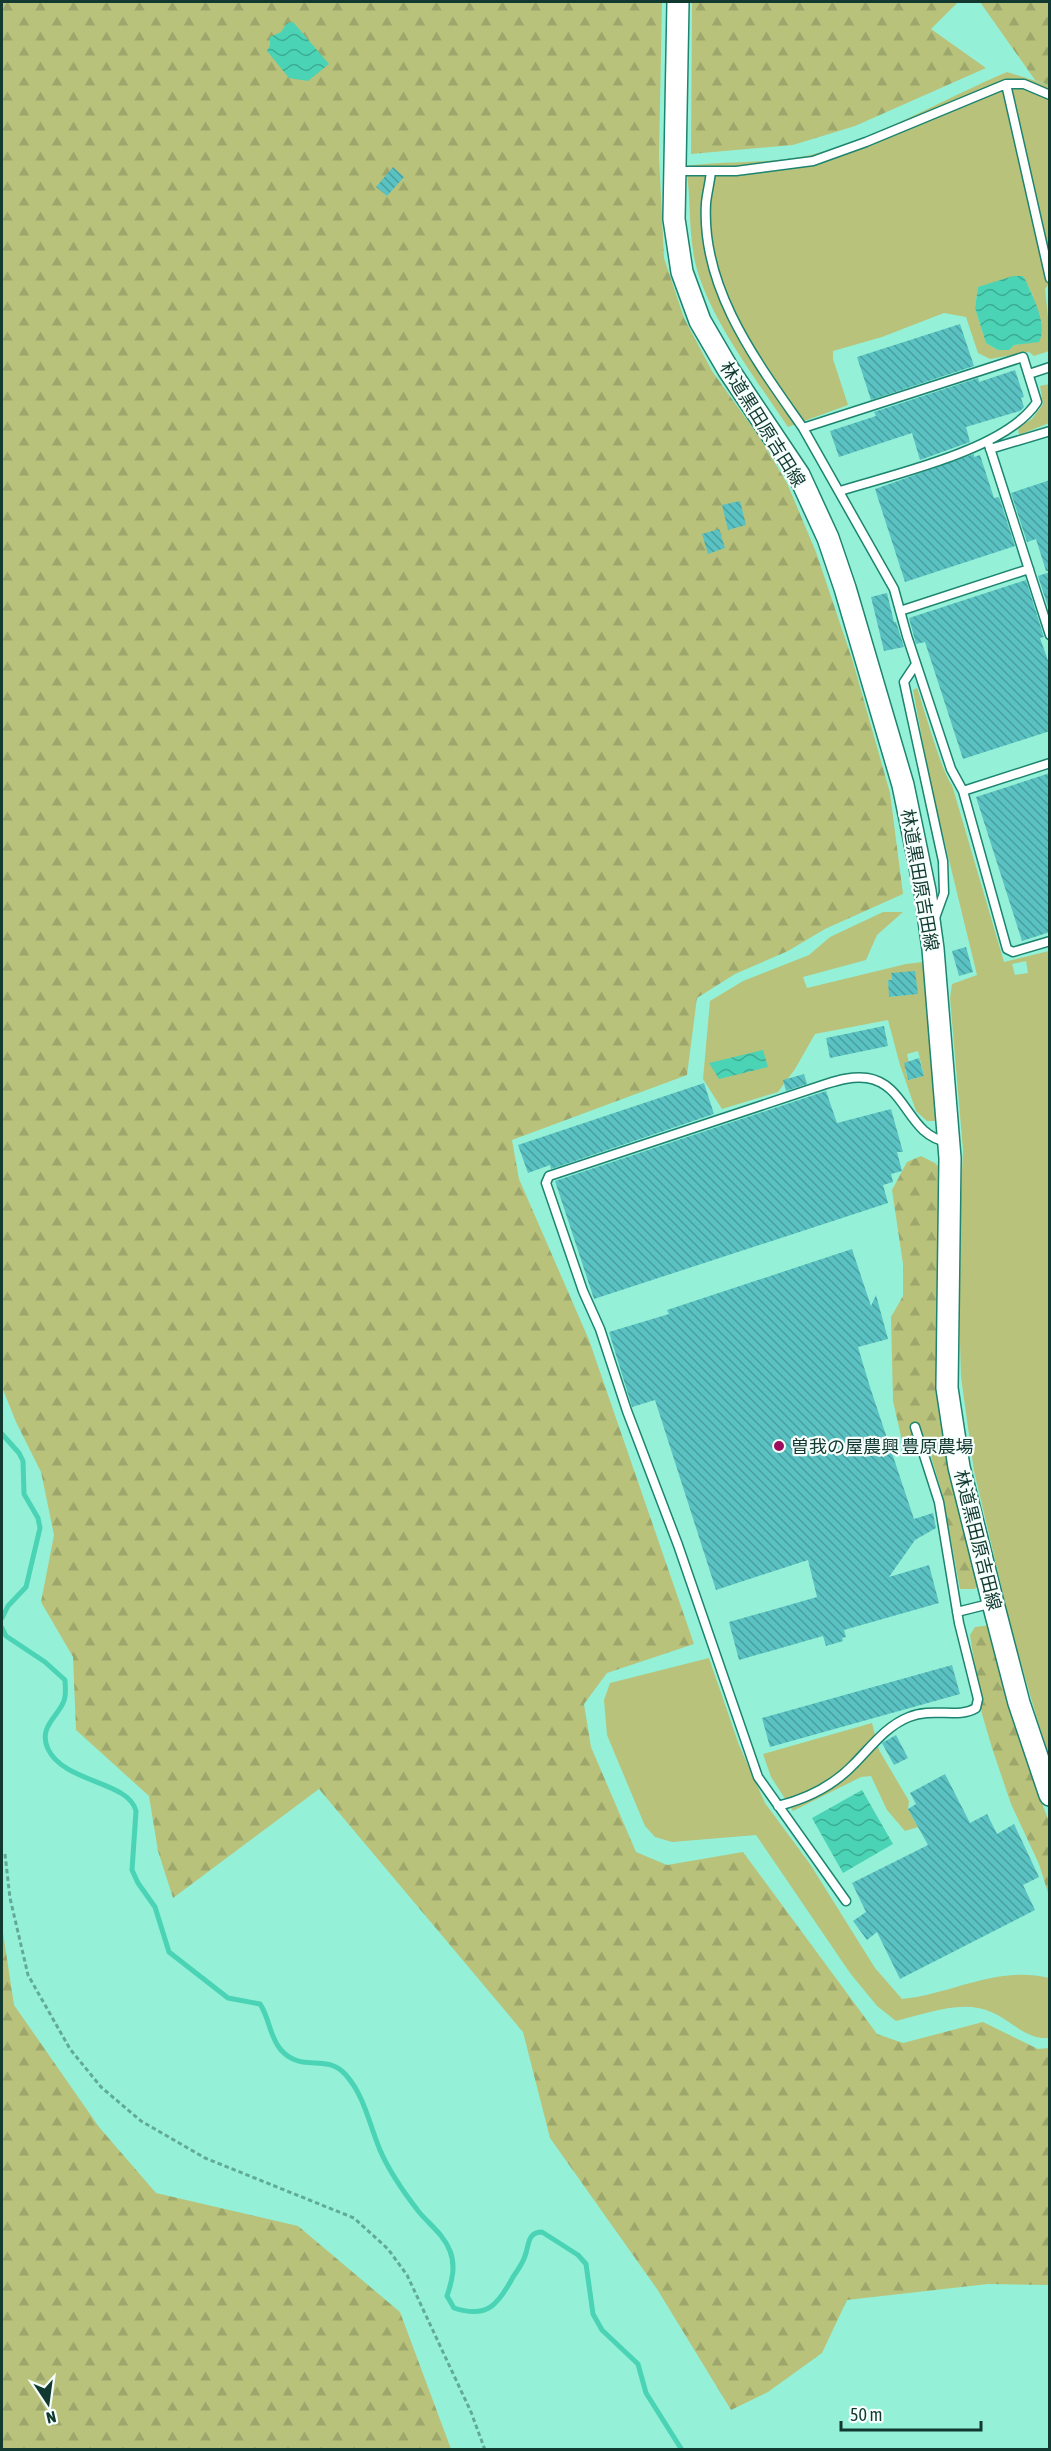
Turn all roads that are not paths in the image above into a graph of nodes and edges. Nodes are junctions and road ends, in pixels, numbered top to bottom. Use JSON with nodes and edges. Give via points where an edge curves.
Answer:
{"nodes":[{"id":1,"x":678,"y":2,"type":"edge"},
{"id":2,"x":1006,"y":84,"type":"junction"},
{"id":3,"x":1050,"y":95,"type":"edge"},
{"id":4,"x":675,"y":171,"type":"junction"},
{"id":5,"x":711,"y":171,"type":"junction"},
{"id":6,"x":1050,"y":278,"type":"edge"},
{"id":7,"x":1050,"y":367,"type":"edge"},
{"id":8,"x":1029,"y":374,"type":"junction"},
{"id":9,"x":803,"y":428,"type":"junction"},
{"id":10,"x":1050,"y":431,"type":"edge"},
{"id":11,"x":989,"y":445,"type":"junction"},
{"id":12,"x":840,"y":491,"type":"junction"},
{"id":13,"x":1029,"y":569,"type":"junction"},
{"id":14,"x":900,"y":611,"type":"junction"},
{"id":15,"x":1050,"y":634,"type":"edge"},
{"id":16,"x":916,"y":664,"type":"junction"},
{"id":17,"x":1050,"y":763,"type":"edge"},
{"id":18,"x":963,"y":791,"type":"junction"},
{"id":19,"x":930,"y":930,"type":"junction"},
{"id":20,"x":1050,"y":941,"type":"edge"},
{"id":21,"x":949,"y":1142,"type":"junction"},
{"id":22,"x":915,"y":1427,"type":"dead end"},
{"id":23,"x":993,"y":1603,"type":"junction"},
{"id":24,"x":957,"y":1612,"type":"junction"},
{"id":25,"x":1050,"y":1795,"type":"edge"},
{"id":26,"x":778,"y":1806,"type":"junction"},
{"id":27,"x":846,"y":1901,"type":"dead end"}],
"edges":[{"from":1,"to":4,"type":"street","name":"林道黒田原吉田線"},
{"from":2,"to":3,"type":"lane","via":[[1024,84]]},
{"from":2,"to":5,"type":"lane","via":[[813,161]]},
{"from":2,"to":6,"type":"lane"},
{"from":4,"to":5,"type":"lane"},
{"from":4,"to":19,"type":"street","name":"林道黒田原吉田線","via":[[674,219],[682,272],[700,321],[799,475],[828,538],[845,588],[903,785]]},
{"from":5,"to":9,"type":"lane","via":[[706,203],[708,237],[722,296],[761,368]]},
{"from":7,"to":8,"type":"lane"},
{"from":8,"to":9,"type":"lane","via":[[1023,357]]},
{"from":8,"to":11,"type":"lane","via":[[1037,402],[1030,413]]},
{"from":9,"to":12,"type":"lane"},
{"from":10,"to":11,"type":"lane"},
{"from":11,"to":12,"type":"lane"},
{"from":11,"to":13,"type":"lane"},
{"from":12,"to":14,"type":"lane","via":[[894,589]]},
{"from":13,"to":14,"type":"lane"},
{"from":13,"to":15,"type":"lane"},
{"from":14,"to":16,"type":"lane"},
{"from":16,"to":18,"type":"lane","via":[[951,769]]},
{"from":16,"to":19,"type":"lane","via":[[904,682],[943,861],[944,893]]},
{"from":17,"to":18,"type":"lane"},
{"from":18,"to":20,"type":"lane","via":[[1007,949],[1013,952]]},
{"from":19,"to":21,"type":"street","name":"林道黒田原吉田線"},
{"from":21,"to":23,"type":"street","name":"林道黒田原吉田線","via":[[947,1388],[959,1467]]},
{"from":21,"to":26,"type":"lane","via":[[935,1140],[924,1132],[893,1092],[879,1081],[849,1078],[549,1176],[546,1183],[758,1777]]},
{"from":22,"to":24,"type":"lane","via":[[939,1502]]},
{"from":23,"to":24,"type":"lane"},
{"from":23,"to":25,"type":"street","name":"林道黒田原吉田線","via":[[1019,1703]]},
{"from":24,"to":26,"type":"lane","via":[[978,1699],[976,1708],[968,1712],[927,1711],[908,1717],[885,1732],[831,1783],[799,1801]]},
{"from":26,"to":27,"type":"lane"}]}
